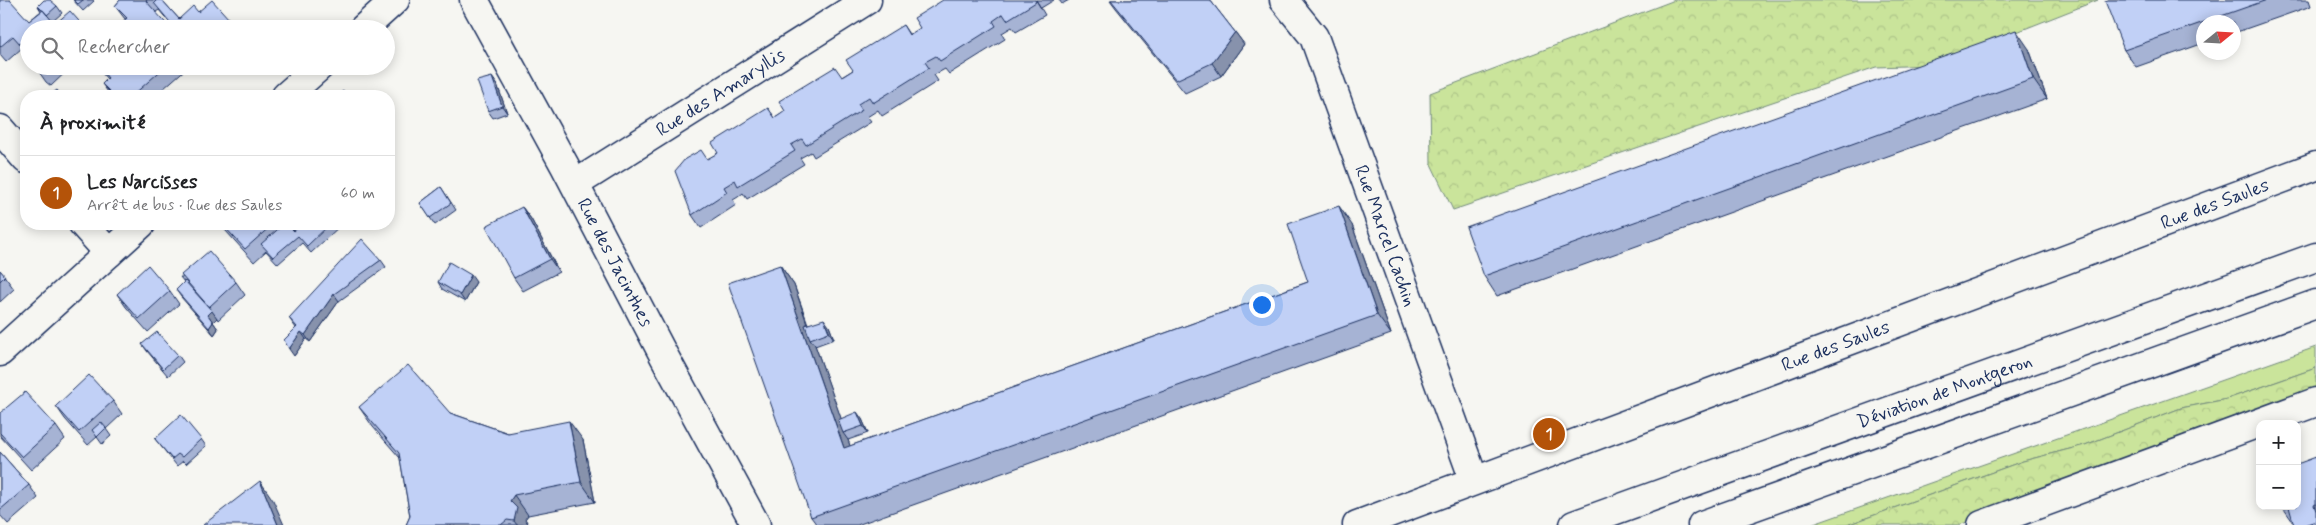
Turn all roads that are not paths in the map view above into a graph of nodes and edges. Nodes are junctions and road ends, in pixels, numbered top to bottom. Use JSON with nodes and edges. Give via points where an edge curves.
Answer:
{"nodes":[{"id":1,"x":395,"y":0,"type":"edge"},
{"id":2,"x":474,"y":0,"type":"edge"},
{"id":3,"x":867,"y":0,"type":"edge"},
{"id":4,"x":1284,"y":0,"type":"edge"},
{"id":5,"x":373,"y":20,"type":"edge"},
{"id":6,"x":310,"y":75,"type":"edge"},
{"id":7,"x":293,"y":90,"type":"edge"},
{"id":8,"x":0,"y":129,"type":"edge"},
{"id":9,"x":20,"y":152,"type":"edge"},
{"id":10,"x":2316,"y":166,"type":"edge"},
{"id":11,"x":575,"y":184,"type":"junction"},
{"id":12,"x":88,"y":230,"type":"edge"},
{"id":13,"x":134,"y":230,"type":"edge"},
{"id":14,"x":109,"y":253,"type":"junction"},
{"id":15,"x":2316,"y":257,"type":"edge"},
{"id":16,"x":2316,"y":304,"type":"edge"},
{"id":17,"x":0,"y":352,"type":"edge"},
{"id":18,"x":2316,"y":402,"type":"edge"},
{"id":19,"x":1474,"y":480,"type":"junction"},
{"id":20,"x":756,"y":525,"type":"edge"},
{"id":21,"x":1356,"y":525,"type":"edge"},
{"id":22,"x":1574,"y":525,"type":"edge"},
{"id":23,"x":1702,"y":525,"type":"edge"},
{"id":24,"x":1982,"y":525,"type":"edge"}],
"edges":[{"from":1,"to":5,"type":"street"},
{"from":2,"to":11,"type":"street","name":"Rue des Jacinthes"},
{"from":3,"to":11,"type":"street","name":"Rue des Amaryllis"},
{"from":4,"to":19,"type":"street","name":"Rue Marcel Cachin","via":[[1314,37]]},
{"from":6,"to":7,"type":"street"},
{"from":8,"to":9,"type":"street"},
{"from":10,"to":19,"type":"street","name":"Rue des Saules"},
{"from":11,"to":20,"type":"street","name":"Rue des Jacinthes"},
{"from":12,"to":14,"type":"street"},
{"from":13,"to":14,"type":"street"},
{"from":14,"to":17,"type":"street"},
{"from":15,"to":22,"type":"street","name":"Déviation de Montgeron"},
{"from":16,"to":23,"type":"street"},
{"from":18,"to":24,"type":"street"},
{"from":19,"to":21,"type":"street","name":"Rue des Saules"}]}
